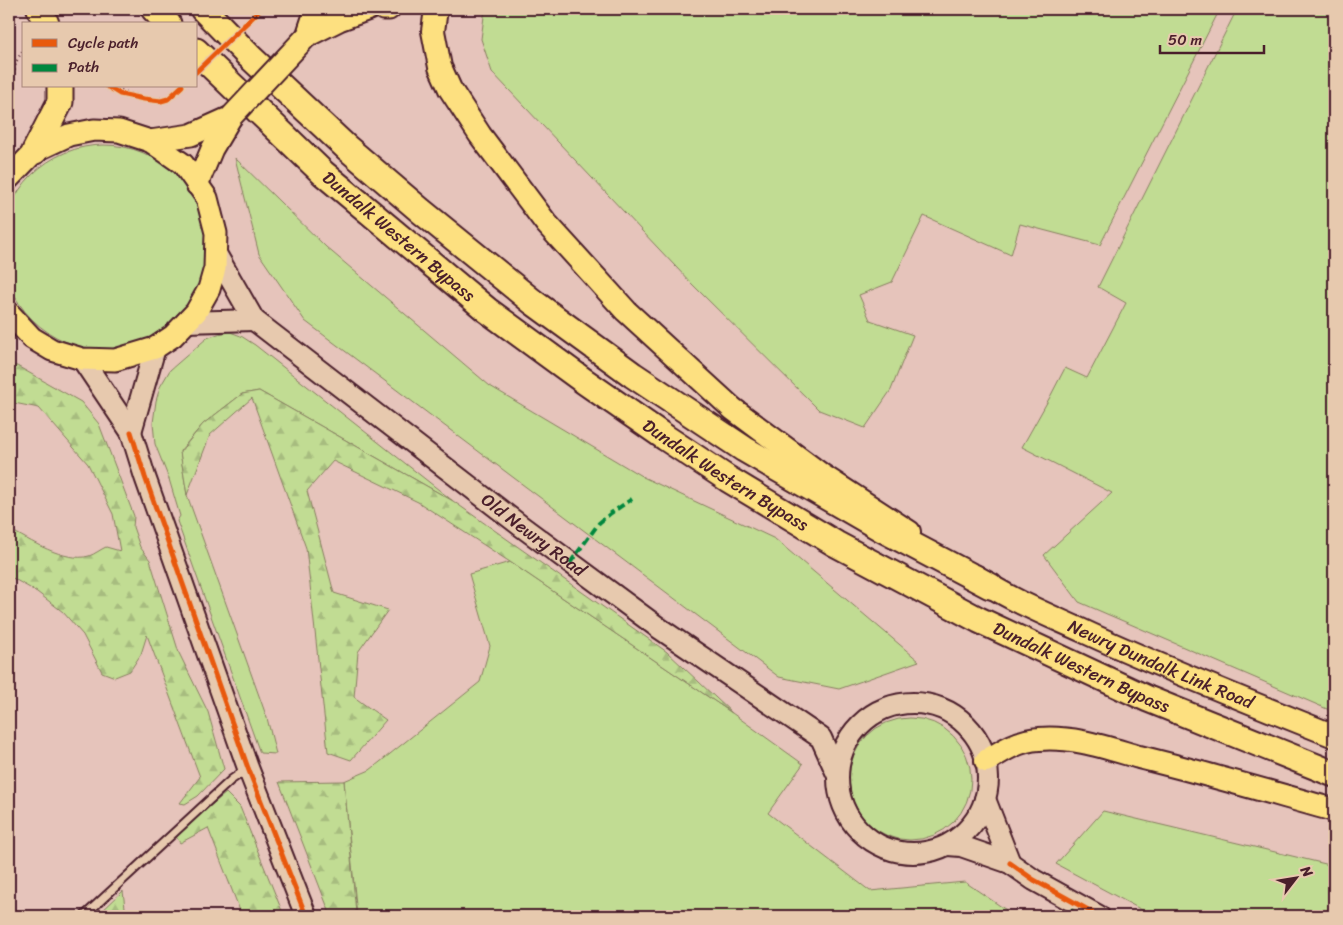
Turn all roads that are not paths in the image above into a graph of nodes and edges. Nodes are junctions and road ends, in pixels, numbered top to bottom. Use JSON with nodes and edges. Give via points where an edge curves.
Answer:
{"nodes":[{"id":1,"x":40,"y":9,"type":"edge"},
{"id":2,"x":154,"y":9,"type":"edge"},
{"id":3,"x":203,"y":9,"type":"edge"},
{"id":4,"x":316,"y":9,"type":"edge"},
{"id":5,"x":369,"y":9,"type":"edge"},
{"id":6,"x":383,"y":9,"type":"edge"},
{"id":7,"x":389,"y":9,"type":"edge"},
{"id":8,"x":436,"y":9,"type":"edge"},
{"id":9,"x":45,"y":22,"type":"edge"},
{"id":10,"x":166,"y":22,"type":"edge"},
{"id":11,"x":307,"y":36,"type":"junction"},
{"id":12,"x":198,"y":53,"type":"edge"},
{"id":13,"x":60,"y":88,"type":"edge"},
{"id":14,"x":231,"y":117,"type":"junction"},
{"id":15,"x":150,"y":141,"type":"junction"},
{"id":16,"x":35,"y":151,"type":"junction"},
{"id":17,"x":9,"y":178,"type":"edge"},
{"id":18,"x":197,"y":185,"type":"junction"},
{"id":19,"x":215,"y":252,"type":"junction"},
{"id":20,"x":9,"y":313,"type":"edge"},
{"id":21,"x":254,"y":320,"type":"junction"},
{"id":22,"x":186,"y":322,"type":"junction"},
{"id":23,"x":9,"y":334,"type":"edge"},
{"id":24,"x":32,"y":338,"type":"junction"},
{"id":25,"x":155,"y":348,"type":"junction"},
{"id":26,"x":82,"y":359,"type":"junction"},
{"id":27,"x":131,"y":432,"type":"junction"},
{"id":28,"x":990,"y":586,"type":"junction"},
{"id":29,"x":855,"y":730,"type":"junction"},
{"id":30,"x":1334,"y":736,"type":"edge"},
{"id":31,"x":821,"y":738,"type":"junction"},
{"id":32,"x":986,"y":761,"type":"junction"},
{"id":33,"x":248,"y":768,"type":"junction"},
{"id":34,"x":1334,"y":774,"type":"edge"},
{"id":35,"x":838,"y":776,"type":"junction"},
{"id":36,"x":985,"y":799,"type":"junction"},
{"id":37,"x":1334,"y":810,"type":"edge"},
{"id":38,"x":948,"y":845,"type":"junction"},
{"id":39,"x":1010,"y":863,"type":"junction"},
{"id":40,"x":84,"y":916,"type":"edge"},
{"id":41,"x":306,"y":916,"type":"edge"},
{"id":42,"x":1099,"y":916,"type":"edge"}],
"edges":[{"from":1,"to":9,"type":"highway"},
{"from":2,"to":10,"type":"highway"},
{"from":3,"to":28,"type":"highway","name":"Dundalk Western Bypass","via":[[346,147],[533,302],[633,375],[744,449],[882,529]]},
{"from":4,"to":11,"type":"main road"},
{"from":5,"to":11,"type":"main road"},
{"from":6,"to":7,"type":"main road"},
{"from":8,"to":28,"type":"highway","name":"Newry Dundalk Link Road","via":[[434,31],[440,67],[455,97],[546,223],[626,311],[733,409],[823,476]]},
{"from":11,"to":14,"type":"main road","bridge":true},
{"from":12,"to":34,"type":"highway","name":"Dundalk Western Bypass","via":[[323,173],[487,310],[592,387],[728,479],[836,544],[979,620],[1148,699]]},
{"from":13,"to":16,"type":"highway","via":[[60,102]]},
{"from":14,"to":15,"type":"main road","via":[[190,135]]},
{"from":14,"to":18,"type":"main road","via":[[212,149]]},
{"from":15,"to":16,"type":"main road","via":[[119,132],[94,130],[69,135]]},
{"from":15,"to":18,"type":"main road","via":[[183,164]]},
{"from":16,"to":17,"type":"main road"},
{"from":18,"to":19,"type":"main road","via":[[206,198],[216,233]]},
{"from":19,"to":21,"type":"main road","name":"Old Newry Road"},
{"from":19,"to":22,"type":"main road","via":[[215,268],[208,289],[196,312]]},
{"from":20,"to":24,"type":"main road"},
{"from":21,"to":22,"type":"main road"},
{"from":21,"to":31,"type":"main road","name":"Old Newry Road","via":[[659,628]]},
{"from":22,"to":25,"type":"main road"},
{"from":23,"to":24,"type":"main road"},
{"from":24,"to":26,"type":"main road","via":[[52,350]]},
{"from":25,"to":26,"type":"main road","via":[[115,360]]},
{"from":25,"to":27,"type":"main road"},
{"from":26,"to":27,"type":"main road"},
{"from":27,"to":33,"type":"main road"},
{"from":28,"to":30,"type":"highway","name":"Newry Dundalk Link Road","via":[[1165,668]]},
{"from":29,"to":31,"type":"main road"},
{"from":29,"to":32,"type":"main road","via":[[873,714],[895,705],[919,703],[942,708],[962,721],[977,739]]},
{"from":29,"to":35,"type":"main road","via":[[843,750]]},
{"from":31,"to":35,"type":"main road"},
{"from":32,"to":36,"type":"main road","via":[[988,785]]},
{"from":32,"to":37,"type":"highway","via":[[1019,744],[1058,738],[1160,762]]},
{"from":33,"to":40,"type":"lane"},
{"from":33,"to":41,"type":"main road"},
{"from":35,"to":38,"type":"main road","via":[[841,802],[854,825],[873,842],[897,852],[915,853]]},
{"from":36,"to":38,"type":"main road","via":[[969,829]]},
{"from":36,"to":39,"type":"main road"},
{"from":38,"to":39,"type":"main road","via":[[961,846]]},
{"from":39,"to":42,"type":"main road"}]}
